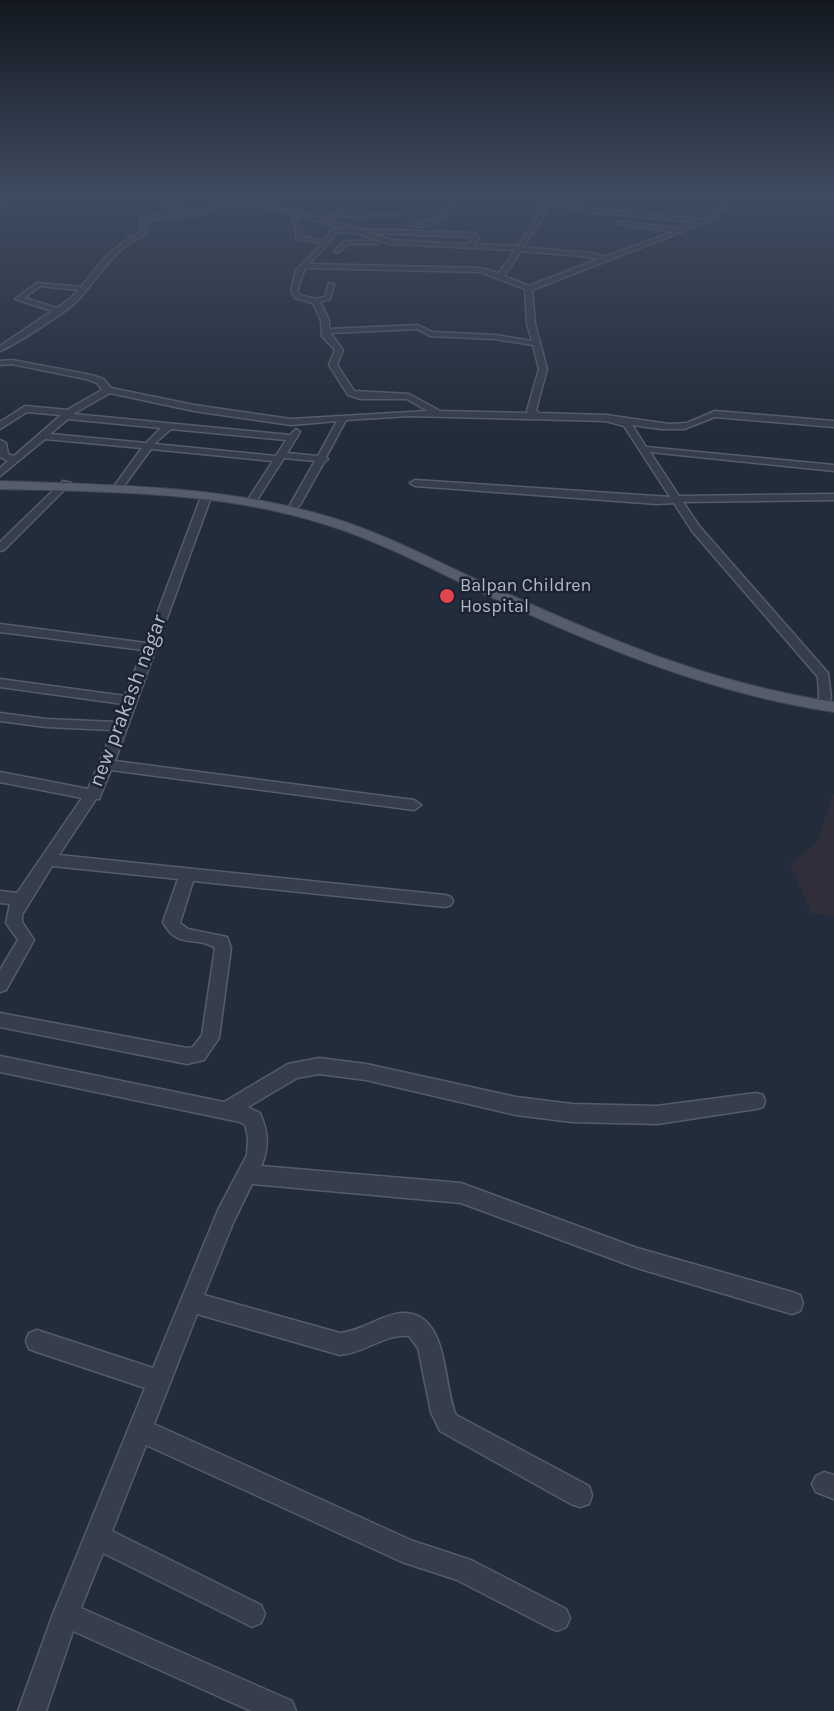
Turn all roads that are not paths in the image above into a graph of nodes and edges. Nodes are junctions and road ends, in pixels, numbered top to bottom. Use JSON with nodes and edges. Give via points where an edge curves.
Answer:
{"nodes":[{"id":1,"x":97,"y":272,"type":"edge"},
{"id":2,"x":299,"y":272,"type":"edge"},
{"id":3,"x":398,"y":272,"type":"edge"},
{"id":4,"x":495,"y":272,"type":"edge"},
{"id":5,"x":500,"y":272,"type":"edge"},
{"id":6,"x":576,"y":272,"type":"edge"},
{"id":7,"x":498,"y":275,"type":"junction"},
{"id":8,"x":331,"y":284,"type":"dead end"},
{"id":9,"x":83,"y":289,"type":"junction"},
{"id":10,"x":528,"y":289,"type":"junction"},
{"id":11,"x":316,"y":301,"type":"junction"},
{"id":12,"x":59,"y":311,"type":"junction"},
{"id":13,"x":326,"y":331,"type":"junction"},
{"id":14,"x":538,"y":345,"type":"junction"},
{"id":15,"x":0,"y":348,"type":"edge"},
{"id":16,"x":2,"y":362,"type":"edge"},
{"id":17,"x":108,"y":390,"type":"junction"},
{"id":18,"x":67,"y":414,"type":"junction"},
{"id":19,"x":439,"y":414,"type":"junction"},
{"id":20,"x":537,"y":416,"type":"junction"},
{"id":21,"x":342,"y":420,"type":"junction"},
{"id":22,"x":622,"y":420,"type":"junction"},
{"id":23,"x":302,"y":422,"type":"junction"},
{"id":24,"x":834,"y":424,"type":"edge"},
{"id":25,"x":170,"y":425,"type":"junction"},
{"id":26,"x":0,"y":426,"type":"edge"},
{"id":27,"x":42,"y":436,"type":"junction"},
{"id":28,"x":292,"y":438,"type":"junction"},
{"id":29,"x":0,"y":443,"type":"edge"},
{"id":30,"x":148,"y":446,"type":"junction"},
{"id":31,"x":643,"y":449,"type":"junction"},
{"id":32,"x":280,"y":457,"type":"junction"},
{"id":33,"x":323,"y":459,"type":"junction"},
{"id":34,"x":14,"y":460,"type":"junction"},
{"id":35,"x":834,"y":468,"type":"edge"},
{"id":36,"x":0,"y":473,"type":"edge"},
{"id":37,"x":0,"y":480,"type":"edge"},
{"id":38,"x":416,"y":483,"type":"dead end"},
{"id":39,"x":0,"y":485,"type":"edge"},
{"id":40,"x":64,"y":485,"type":"junction"},
{"id":41,"x":120,"y":485,"type":"junction"},
{"id":42,"x":206,"y":497,"type":"junction"},
{"id":43,"x":834,"y":497,"type":"edge"},
{"id":44,"x":254,"y":498,"type":"junction"},
{"id":45,"x":676,"y":500,"type":"junction"},
{"id":46,"x":295,"y":505,"type":"junction"},
{"id":47,"x":0,"y":548,"type":"edge"},
{"id":48,"x":0,"y":628,"type":"edge"},
{"id":49,"x":148,"y":647,"type":"junction"},
{"id":50,"x":0,"y":683,"type":"edge"},
{"id":51,"x":129,"y":701,"type":"junction"},
{"id":52,"x":829,"y":702,"type":"edge"},
{"id":53,"x":0,"y":717,"type":"edge"},
{"id":54,"x":121,"y":726,"type":"junction"},
{"id":55,"x":107,"y":765,"type":"junction"},
{"id":56,"x":0,"y":777,"type":"edge"},
{"id":57,"x":94,"y":795,"type":"junction"},
{"id":58,"x":414,"y":805,"type":"dead end"},
{"id":59,"x":49,"y":860,"type":"junction"},
{"id":60,"x":188,"y":874,"type":"junction"},
{"id":61,"x":0,"y":897,"type":"edge"},
{"id":62,"x":22,"y":900,"type":"junction"},
{"id":63,"x":446,"y":901,"type":"dead end"},
{"id":64,"x":0,"y":985,"type":"edge"},
{"id":65,"x":0,"y":1020,"type":"edge"},
{"id":66,"x":0,"y":1064,"type":"edge"},
{"id":67,"x":756,"y":1101,"type":"dead end"},
{"id":68,"x":227,"y":1110,"type":"junction"},
{"id":69,"x":248,"y":1174,"type":"junction"},
{"id":70,"x":191,"y":1302,"type":"junction"},
{"id":71,"x":792,"y":1303,"type":"dead end"},
{"id":72,"x":37,"y":1341,"type":"dead end"},
{"id":73,"x":159,"y":1382,"type":"junction"},
{"id":74,"x":140,"y":1430,"type":"junction"},
{"id":75,"x":580,"y":1495,"type":"dead end"},
{"id":76,"x":97,"y":1537,"type":"junction"},
{"id":77,"x":66,"y":1614,"type":"junction"},
{"id":78,"x":252,"y":1614,"type":"dead end"},
{"id":79,"x":557,"y":1618,"type":"dead end"},
{"id":80,"x":32,"y":1711,"type":"edge"},
{"id":81,"x":282,"y":1711,"type":"edge"}],
"edges":[{"from":1,"to":9,"type":"street"},
{"from":2,"to":11,"type":"street","via":[[294,294]]},
{"from":3,"to":7,"type":"street"},
{"from":4,"to":7,"type":"street"},
{"from":5,"to":7,"type":"street"},
{"from":6,"to":10,"type":"street"},
{"from":7,"to":10,"type":"street"},
{"from":8,"to":11,"type":"street","via":[[327,300]]},
{"from":9,"to":12,"type":"street"},
{"from":9,"to":12,"type":"street","via":[[39,284],[19,299]]},
{"from":10,"to":14,"type":"street","via":[[531,324]]},
{"from":11,"to":13,"type":"street","via":[[326,320]]},
{"from":12,"to":15,"type":"street"},
{"from":13,"to":14,"type":"street","via":[[418,327],[430,334],[495,337]]},
{"from":13,"to":19,"type":"street","via":[[327,339],[339,350],[333,365],[351,393],[409,397]]},
{"from":14,"to":20,"type":"street","via":[[543,375],[531,409]]},
{"from":16,"to":17,"type":"street","via":[[93,378]]},
{"from":17,"to":18,"type":"street"},
{"from":17,"to":23,"type":"street","via":[[194,408]]},
{"from":18,"to":25,"type":"street"},
{"from":18,"to":26,"type":"street","via":[[25,409]]},
{"from":18,"to":27,"type":"street"},
{"from":19,"to":20,"type":"street"},
{"from":19,"to":21,"type":"street"},
{"from":20,"to":22,"type":"street"},
{"from":21,"to":23,"type":"street"},
{"from":21,"to":33,"type":"street"},
{"from":22,"to":24,"type":"street","via":[[680,427],[715,414]]},
{"from":22,"to":31,"type":"street"},
{"from":23,"to":28,"type":"street"},
{"from":25,"to":28,"type":"street"},
{"from":25,"to":30,"type":"street"},
{"from":27,"to":30,"type":"street"},
{"from":27,"to":34,"type":"street"},
{"from":28,"to":32,"type":"street"},
{"from":29,"to":34,"type":"street","via":[[3,455]]},
{"from":30,"to":32,"type":"street"},
{"from":30,"to":41,"type":"street"},
{"from":31,"to":35,"type":"street"},
{"from":31,"to":45,"type":"street"},
{"from":32,"to":33,"type":"street"},
{"from":32,"to":44,"type":"street"},
{"from":33,"to":46,"type":"street"},
{"from":34,"to":36,"type":"street"},
{"from":37,"to":40,"type":"main road"},
{"from":38,"to":45,"type":"street"},
{"from":39,"to":40,"type":"main road"},
{"from":40,"to":41,"type":"main road"},
{"from":40,"to":42,"type":"main road"},
{"from":40,"to":47,"type":"street"},
{"from":41,"to":44,"type":"main road"},
{"from":42,"to":49,"type":"street","name":"new prakash nagar"},
{"from":42,"to":52,"type":"main road","via":[[282,508],[331,522],[647,659],[737,689]]},
{"from":43,"to":45,"type":"street"},
{"from":44,"to":46,"type":"main road"},
{"from":45,"to":52,"type":"street","via":[[696,529],[814,660],[825,676]]},
{"from":46,"to":52,"type":"main road","via":[[356,521],[652,649]]},
{"from":48,"to":49,"type":"street"},
{"from":49,"to":51,"type":"street","name":"new prakash nagar"},
{"from":50,"to":51,"type":"street"},
{"from":51,"to":54,"type":"street","name":"new prakash nagar"},
{"from":53,"to":54,"type":"street"},
{"from":54,"to":55,"type":"street","name":"new prakash nagar"},
{"from":55,"to":57,"type":"street","name":"new prakash nagar"},
{"from":55,"to":58,"type":"street"},
{"from":56,"to":57,"type":"street"},
{"from":57,"to":59,"type":"street","name":"new prakash nagar"},
{"from":59,"to":60,"type":"street"},
{"from":59,"to":62,"type":"street","name":"new prakash nagar"},
{"from":60,"to":63,"type":"street"},
{"from":60,"to":65,"type":"street","via":[[171,922],[173,929],[214,938],[223,948],[210,1038],[198,1054],[187,1056]]},
{"from":61,"to":62,"type":"street"},
{"from":62,"to":64,"type":"street","name":"new prakash nagar","via":[[12,920],[26,940]]},
{"from":66,"to":68,"type":"street"},
{"from":67,"to":68,"type":"street","via":[[657,1115],[572,1113],[516,1106],[366,1072],[319,1066],[294,1070]]},
{"from":68,"to":69,"type":"street","via":[[253,1119],[258,1137],[256,1156]]},
{"from":69,"to":70,"type":"street","via":[[225,1217]]},
{"from":69,"to":71,"type":"street","via":[[461,1193],[637,1258]]},
{"from":70,"to":73,"type":"street"},
{"from":70,"to":75,"type":"street","via":[[340,1344],[359,1342],[401,1323],[413,1324],[429,1340],[440,1406],[448,1423]]},
{"from":72,"to":73,"type":"street"},
{"from":73,"to":74,"type":"street"},
{"from":74,"to":76,"type":"street"},
{"from":74,"to":79,"type":"street","via":[[411,1553],[462,1569]]},
{"from":76,"to":77,"type":"street"},
{"from":76,"to":78,"type":"street"},
{"from":77,"to":80,"type":"street"},
{"from":77,"to":81,"type":"street"}]}
